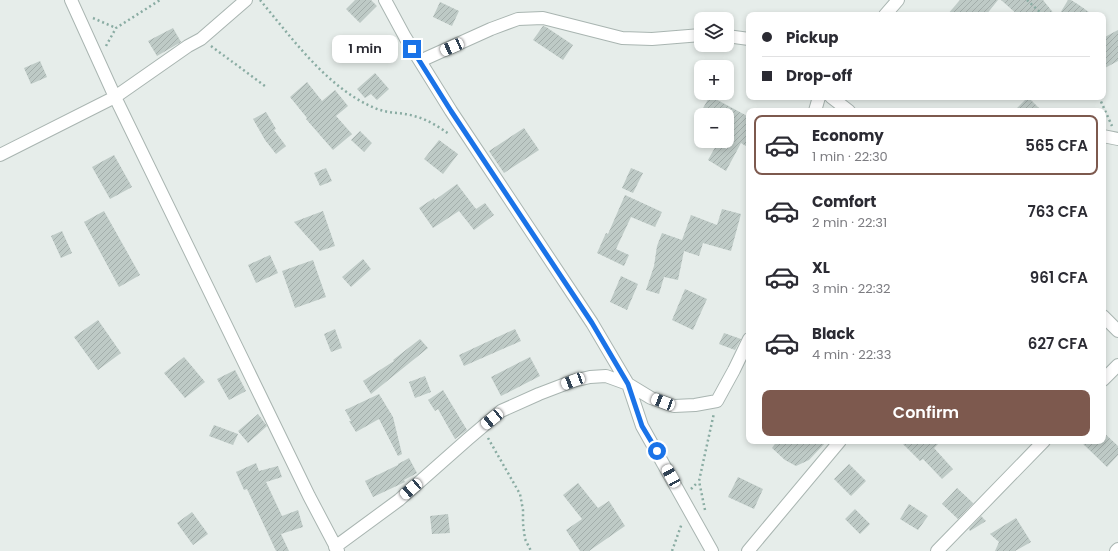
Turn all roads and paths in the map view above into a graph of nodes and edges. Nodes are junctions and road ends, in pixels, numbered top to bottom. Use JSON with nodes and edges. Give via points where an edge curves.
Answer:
{"nodes":[{"id":1,"x":160,"y":0,"type":"edge"},
{"id":2,"x":246,"y":0,"type":"edge"},
{"id":3,"x":260,"y":0,"type":"edge"},
{"id":4,"x":385,"y":0,"type":"edge"},
{"id":5,"x":898,"y":0,"type":"edge"},
{"id":6,"x":1027,"y":0,"type":"edge"},
{"id":7,"x":73,"y":5,"type":"edge"},
{"id":8,"x":888,"y":12,"type":"edge"},
{"id":9,"x":1040,"y":12,"type":"edge"},
{"id":10,"x":116,"y":28,"type":"junction"},
{"id":11,"x":694,"y":36,"type":"edge"},
{"id":12,"x":734,"y":37,"type":"edge"},
{"id":13,"x":201,"y":39,"type":"junction"},
{"id":14,"x":746,"y":39,"type":"edge"},
{"id":15,"x":97,"y":60,"type":"junction"},
{"id":16,"x":420,"y":62,"type":"junction"},
{"id":17,"x":264,"y":86,"type":"dead end"},
{"id":18,"x":115,"y":97,"type":"junction"},
{"id":19,"x":835,"y":100,"type":"edge"},
{"id":20,"x":845,"y":108,"type":"edge"},
{"id":21,"x":1106,"y":112,"type":"edge"},
{"id":22,"x":455,"y":137,"type":"dead end"},
{"id":23,"x":1106,"y":137,"type":"edge"},
{"id":24,"x":1118,"y":139,"type":"edge"},
{"id":25,"x":0,"y":155,"type":"edge"},
{"id":26,"x":1106,"y":319,"type":"edge"},
{"id":27,"x":1118,"y":331,"type":"edge"},
{"id":28,"x":746,"y":344,"type":"edge"},
{"id":29,"x":1118,"y":365,"type":"edge"},
{"id":30,"x":1106,"y":377,"type":"edge"},
{"id":31,"x":628,"y":384,"type":"junction"},
{"id":32,"x":717,"y":401,"type":"junction"},
{"id":33,"x":482,"y":427,"type":"junction"},
{"id":34,"x":837,"y":444,"type":"edge"},
{"id":35,"x":1041,"y":444,"type":"edge"},
{"id":36,"x":699,"y":481,"type":"dead end"},
{"id":37,"x":687,"y":505,"type":"junction"},
{"id":38,"x":336,"y":549,"type":"edge"},
{"id":39,"x":531,"y":551,"type":"edge"},
{"id":40,"x":672,"y":551,"type":"edge"},
{"id":41,"x":712,"y":551,"type":"edge"},
{"id":42,"x":748,"y":551,"type":"edge"},
{"id":43,"x":937,"y":551,"type":"edge"}],
"edges":[{"from":1,"to":10,"type":"path"},
{"from":2,"to":13,"type":"street"},
{"from":3,"to":22,"type":"path","via":[[300,48],[341,89],[373,108],[414,116],[436,125]]},
{"from":4,"to":16,"type":"street"},
{"from":5,"to":8,"type":"street"},
{"from":6,"to":9,"type":"path"},
{"from":7,"to":10,"type":"path"},
{"from":7,"to":15,"type":"street"},
{"from":10,"to":15,"type":"path"},
{"from":11,"to":16,"type":"street","via":[[652,39],[622,38],[543,18],[518,18]]},
{"from":12,"to":14,"type":"street"},
{"from":13,"to":17,"type":"path"},
{"from":13,"to":18,"type":"street"},
{"from":15,"to":18,"type":"street"},
{"from":16,"to":31,"type":"street","via":[[592,323]]},
{"from":18,"to":25,"type":"street"},
{"from":18,"to":38,"type":"street"},
{"from":19,"to":20,"type":"street"},
{"from":21,"to":24,"type":"path"},
{"from":23,"to":24,"type":"street"},
{"from":26,"to":27,"type":"street"},
{"from":28,"to":32,"type":"street"},
{"from":29,"to":30,"type":"street"},
{"from":31,"to":32,"type":"street","via":[[651,398],[674,406]]},
{"from":31,"to":33,"type":"street","via":[[606,376],[573,381],[502,411]]},
{"from":31,"to":37,"type":"street","via":[[642,426]]},
{"from":32,"to":36,"type":"path"},
{"from":33,"to":38,"type":"street","via":[[399,500]]},
{"from":33,"to":39,"type":"path","via":[[520,494],[525,539]]},
{"from":34,"to":42,"type":"street"},
{"from":35,"to":43,"type":"street"},
{"from":37,"to":40,"type":"path"},
{"from":37,"to":41,"type":"street"}]}
